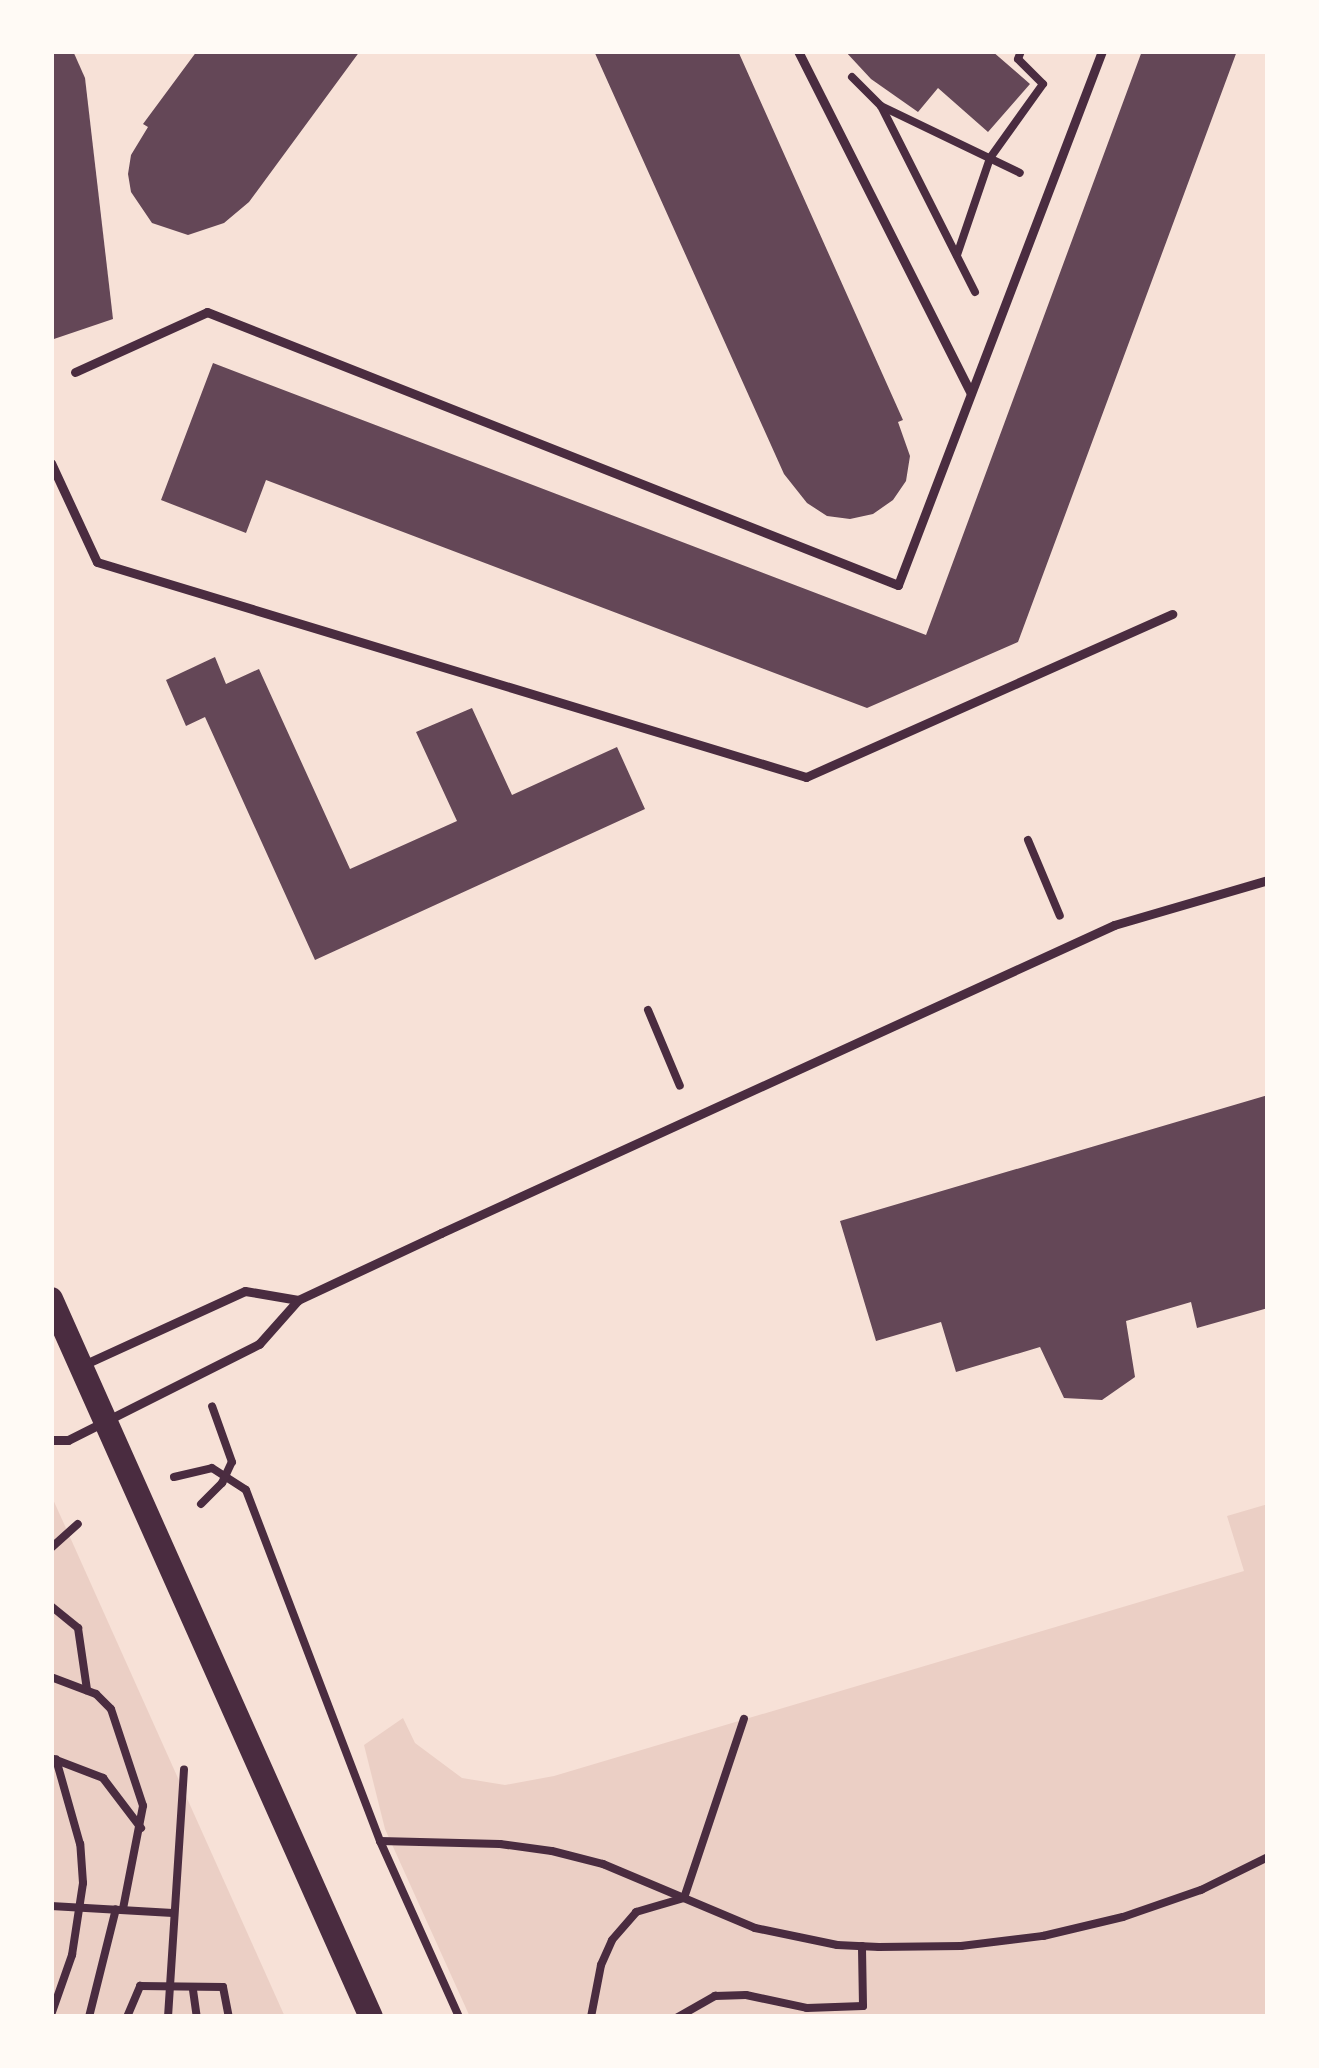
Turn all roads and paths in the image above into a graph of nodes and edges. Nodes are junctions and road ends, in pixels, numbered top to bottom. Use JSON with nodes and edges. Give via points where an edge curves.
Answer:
{"nodes":[{"id":1,"x":798,"y":51,"type":"edge"},
{"id":2,"x":1021,"y":51,"type":"edge"},
{"id":3,"x":1102,"y":51,"type":"edge"},
{"id":4,"x":990,"y":158,"type":"junction"},
{"id":5,"x":1049,"y":189,"type":"junction"},
{"id":6,"x":956,"y":256,"type":"junction"},
{"id":7,"x":995,"y":331,"type":"junction"},
{"id":8,"x":75,"y":372,"type":"dead end"},
{"id":9,"x":971,"y":393,"type":"junction"},
{"id":10,"x":51,"y":463,"type":"edge"},
{"id":11,"x":1172,"y":614,"type":"dead end"},
{"id":12,"x":1028,"y":840,"type":"dead end"},
{"id":13,"x":1268,"y":880,"type":"edge"},
{"id":14,"x":1072,"y":945,"type":"junction"},
{"id":15,"x":648,"y":1010,"type":"dead end"},
{"id":16,"x":694,"y":1117,"type":"junction"},
{"id":17,"x":51,"y":1299,"type":"edge"},
{"id":18,"x":298,"y":1300,"type":"junction"},
{"id":19,"x":81,"y":1366,"type":"junction"},
{"id":20,"x":212,"y":1406,"type":"dead end"},
{"id":21,"x":105,"y":1422,"type":"junction"},
{"id":22,"x":51,"y":1440,"type":"edge"},
{"id":23,"x":228,"y":1474,"type":"junction"},
{"id":24,"x":136,"y":1493,"type":"junction"},
{"id":25,"x":201,"y":1504,"type":"dead end"},
{"id":26,"x":78,"y":1524,"type":"dead end"},
{"id":27,"x":51,"y":1547,"type":"edge"},
{"id":28,"x":51,"y":1606,"type":"edge"},
{"id":29,"x":51,"y":1677,"type":"edge"},
{"id":30,"x":87,"y":1690,"type":"junction"},
{"id":31,"x":744,"y":1719,"type":"dead end"},
{"id":32,"x":54,"y":1758,"type":"edge"},
{"id":33,"x":184,"y":1770,"type":"dead end"},
{"id":34,"x":142,"y":1829,"type":"junction"},
{"id":35,"x":380,"y":1841,"type":"junction"},
{"id":36,"x":1268,"y":1857,"type":"edge"},
{"id":37,"x":683,"y":1898,"type":"junction"},
{"id":38,"x":51,"y":1906,"type":"edge"},
{"id":39,"x":81,"y":1908,"type":"junction"},
{"id":40,"x":119,"y":1909,"type":"junction"},
{"id":41,"x":173,"y":1913,"type":"junction"},
{"id":42,"x":862,"y":1946,"type":"junction"},
{"id":43,"x":169,"y":1989,"type":"junction"},
{"id":44,"x":193,"y":1990,"type":"junction"},
{"id":45,"x":51,"y":2015,"type":"edge"},
{"id":46,"x":88,"y":2017,"type":"edge"},
{"id":47,"x":127,"y":2017,"type":"edge"},
{"id":48,"x":168,"y":2017,"type":"edge"},
{"id":49,"x":197,"y":2017,"type":"edge"},
{"id":50,"x":229,"y":2017,"type":"edge"},
{"id":51,"x":371,"y":2017,"type":"edge"},
{"id":52,"x":459,"y":2017,"type":"edge"},
{"id":53,"x":591,"y":2017,"type":"edge"},
{"id":54,"x":678,"y":2017,"type":"edge"}],
"edges":[{"from":1,"to":9,"type":"lane"},
{"from":2,"to":4,"type":"path","via":[[1018,58],[1043,84]]},
{"from":3,"to":5,"type":"lane"},
{"from":4,"to":5,"type":"path"},
{"from":4,"to":6,"type":"path"},
{"from":4,"to":6,"type":"path","via":[[880,106]]},
{"from":5,"to":7,"type":"lane"},
{"from":6,"to":7,"type":"path"},
{"from":7,"to":9,"type":"lane"},
{"from":8,"to":9,"type":"lane","via":[[207,313],[898,585]]},
{"from":10,"to":11,"type":"lane","via":[[97,562],[806,777]]},
{"from":12,"to":14,"type":"path"},
{"from":13,"to":14,"type":"lane"},
{"from":14,"to":16,"type":"lane"},
{"from":15,"to":16,"type":"path"},
{"from":16,"to":18,"type":"lane"},
{"from":17,"to":19,"type":"main road"},
{"from":18,"to":19,"type":"lane","via":[[245,1291]]},
{"from":18,"to":21,"type":"lane","via":[[260,1344]]},
{"from":19,"to":21,"type":"main road"},
{"from":20,"to":23,"type":"path","via":[[232,1462]]},
{"from":21,"to":22,"type":"lane"},
{"from":21,"to":24,"type":"main road"},
{"from":23,"to":24,"type":"path","via":[[197,1468]]},
{"from":23,"to":25,"type":"path"},
{"from":23,"to":35,"type":"path","via":[[246,1490]]},
{"from":24,"to":51,"type":"main road"},
{"from":26,"to":27,"type":"path"},
{"from":28,"to":30,"type":"path","via":[[77,1628]]},
{"from":29,"to":30,"type":"path"},
{"from":30,"to":34,"type":"path","via":[[111,1709],[143,1806]]},
{"from":31,"to":37,"type":"path"},
{"from":32,"to":34,"type":"path","via":[[103,1778]]},
{"from":32,"to":39,"type":"path","via":[[80,1844]]},
{"from":33,"to":41,"type":"path"},
{"from":34,"to":40,"type":"path"},
{"from":35,"to":37,"type":"path","via":[[552,1851]]},
{"from":35,"to":52,"type":"path"},
{"from":36,"to":42,"type":"path","via":[[1124,1917],[1043,1936]]},
{"from":37,"to":42,"type":"path","via":[[755,1928]]},
{"from":37,"to":53,"type":"path","via":[[636,1912],[612,1940]]},
{"from":38,"to":39,"type":"path"},
{"from":39,"to":40,"type":"path"},
{"from":39,"to":45,"type":"path"},
{"from":40,"to":41,"type":"path"},
{"from":40,"to":46,"type":"path"},
{"from":41,"to":43,"type":"path"},
{"from":42,"to":54,"type":"path","via":[[863,2006],[715,1996]]},
{"from":43,"to":44,"type":"path"},
{"from":43,"to":47,"type":"path","via":[[140,1986]]},
{"from":43,"to":48,"type":"path"},
{"from":44,"to":49,"type":"path"},
{"from":44,"to":50,"type":"path","via":[[223,1988]]}]}
